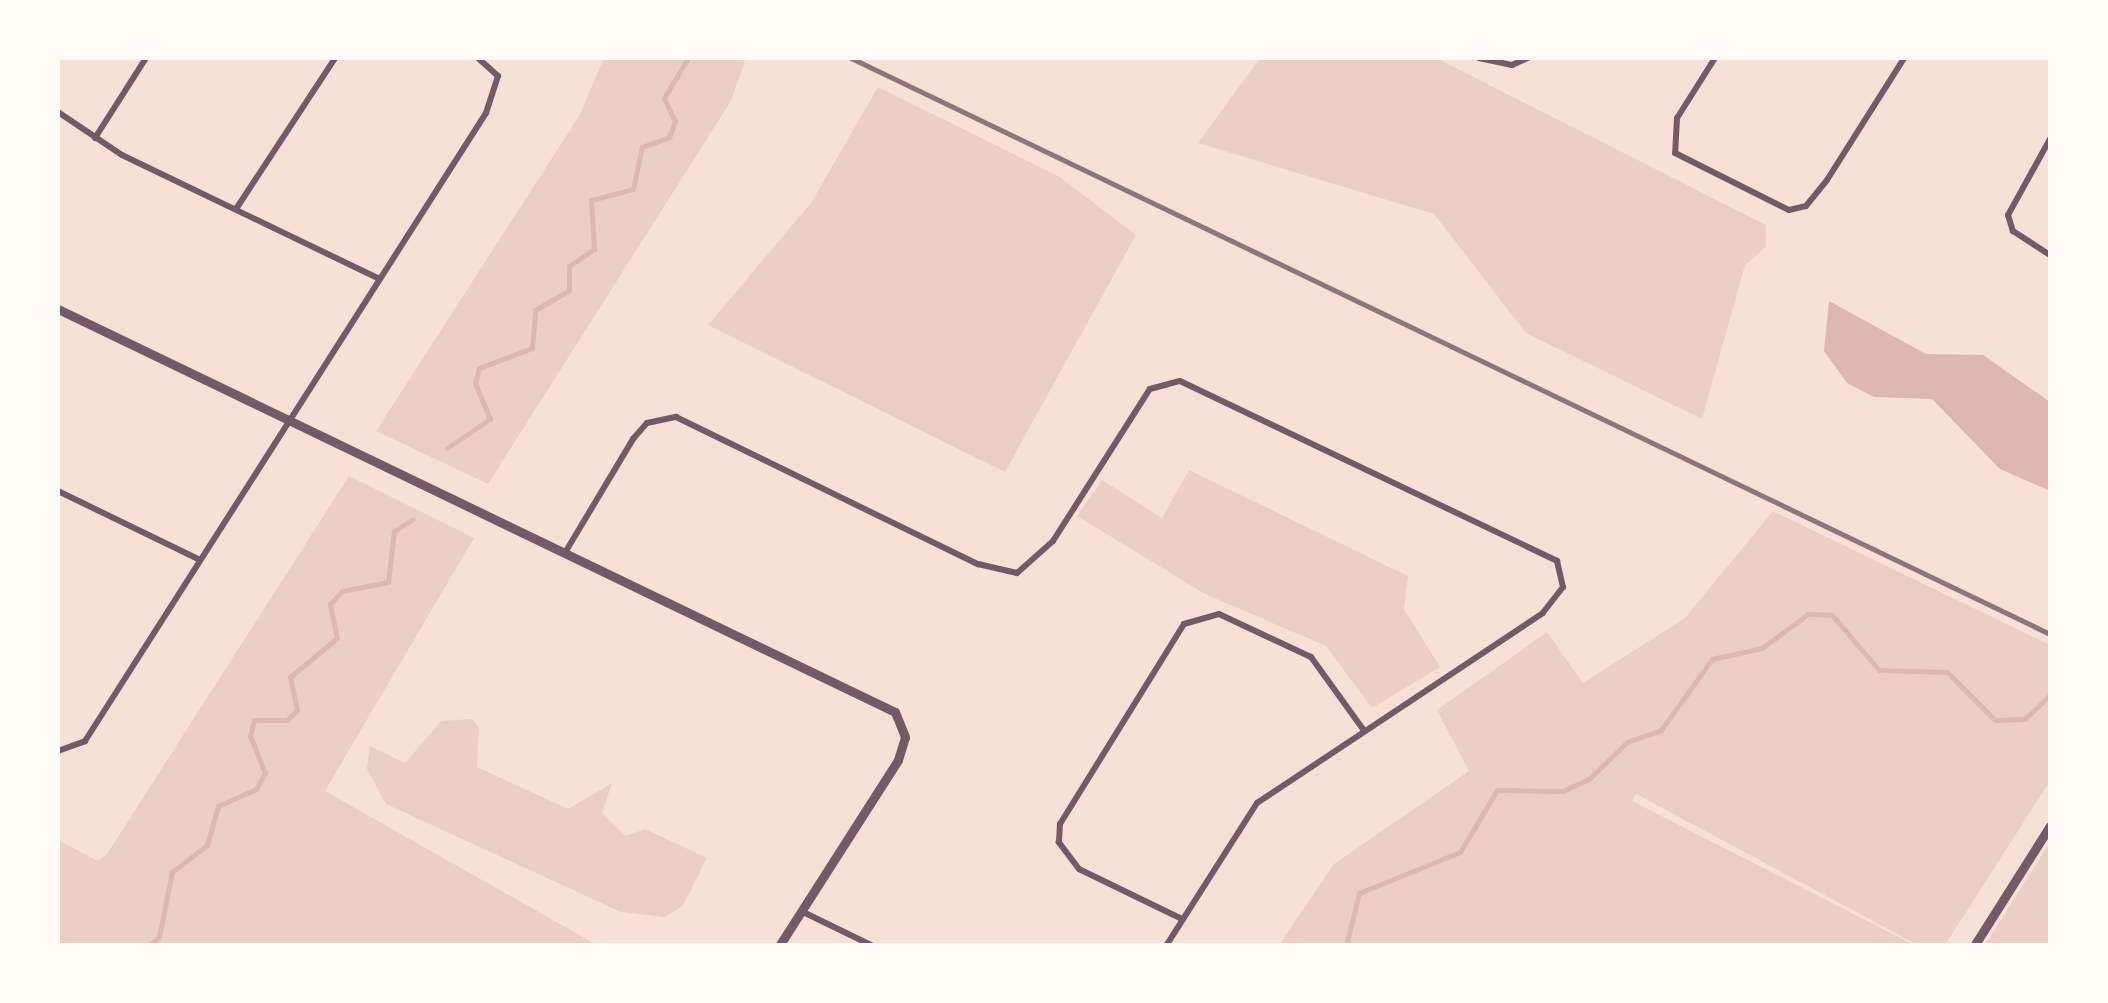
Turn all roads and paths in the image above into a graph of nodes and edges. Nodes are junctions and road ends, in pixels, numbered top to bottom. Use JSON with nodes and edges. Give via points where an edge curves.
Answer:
{"nodes":[{"id":1,"x":146,"y":58,"type":"edge"},
{"id":2,"x":335,"y":58,"type":"edge"},
{"id":3,"x":478,"y":58,"type":"edge"},
{"id":4,"x":1479,"y":58,"type":"edge"},
{"id":5,"x":1528,"y":58,"type":"edge"},
{"id":6,"x":1715,"y":58,"type":"edge"},
{"id":7,"x":1904,"y":58,"type":"edge"},
{"id":8,"x":58,"y":112,"type":"edge"},
{"id":9,"x":95,"y":138,"type":"junction"},
{"id":10,"x":2050,"y":138,"type":"edge"},
{"id":11,"x":236,"y":209,"type":"junction"},
{"id":12,"x":2050,"y":255,"type":"edge"},
{"id":13,"x":380,"y":279,"type":"junction"},
{"id":14,"x":58,"y":309,"type":"edge"},
{"id":15,"x":291,"y":420,"type":"junction"},
{"id":16,"x":58,"y":491,"type":"edge"},
{"id":17,"x":566,"y":551,"type":"junction"},
{"id":18,"x":200,"y":560,"type":"junction"},
{"id":19,"x":1363,"y":729,"type":"junction"},
{"id":20,"x":58,"y":751,"type":"edge"},
{"id":21,"x":2050,"y":826,"type":"edge"},
{"id":22,"x":802,"y":911,"type":"junction"},
{"id":23,"x":1182,"y":919,"type":"junction"},
{"id":24,"x":779,"y":946,"type":"edge"},
{"id":25,"x":874,"y":946,"type":"edge"},
{"id":26,"x":1166,"y":946,"type":"edge"},
{"id":27,"x":1974,"y":946,"type":"edge"}],
"edges":[{"from":1,"to":9,"type":"street"},
{"from":2,"to":11,"type":"street"},
{"from":3,"to":13,"type":"street","via":[[498,76],[497,92]]},
{"from":4,"to":5,"type":"street","via":[[1512,65]]},
{"from":6,"to":7,"type":"street","via":[[1678,118],[1676,153],[1788,210],[1806,206],[1826,180]]},
{"from":8,"to":9,"type":"street"},
{"from":9,"to":11,"type":"street"},
{"from":10,"to":12,"type":"street","via":[[2008,214],[2013,231]]},
{"from":11,"to":13,"type":"street"},
{"from":13,"to":15,"type":"street"},
{"from":14,"to":15,"type":"street"},
{"from":15,"to":17,"type":"street"},
{"from":15,"to":18,"type":"street"},
{"from":16,"to":18,"type":"street"},
{"from":17,"to":19,"type":"street","via":[[633,439],[647,423],[676,417],[978,564],[1017,572],[1053,540],[1150,390],[1180,381],[1557,561],[1562,587],[1544,613]]},
{"from":17,"to":22,"type":"street","via":[[895,712],[904,748]]},
{"from":18,"to":20,"type":"street","via":[[85,742]]},
{"from":19,"to":23,"type":"street","via":[[1257,803]]},
{"from":19,"to":23,"type":"street","via":[[1311,656],[1219,614],[1184,624],[1060,824],[1059,842],[1079,869]]},
{"from":21,"to":27,"type":"street"},
{"from":22,"to":24,"type":"street"},
{"from":22,"to":25,"type":"street"},
{"from":23,"to":26,"type":"street"}]}
